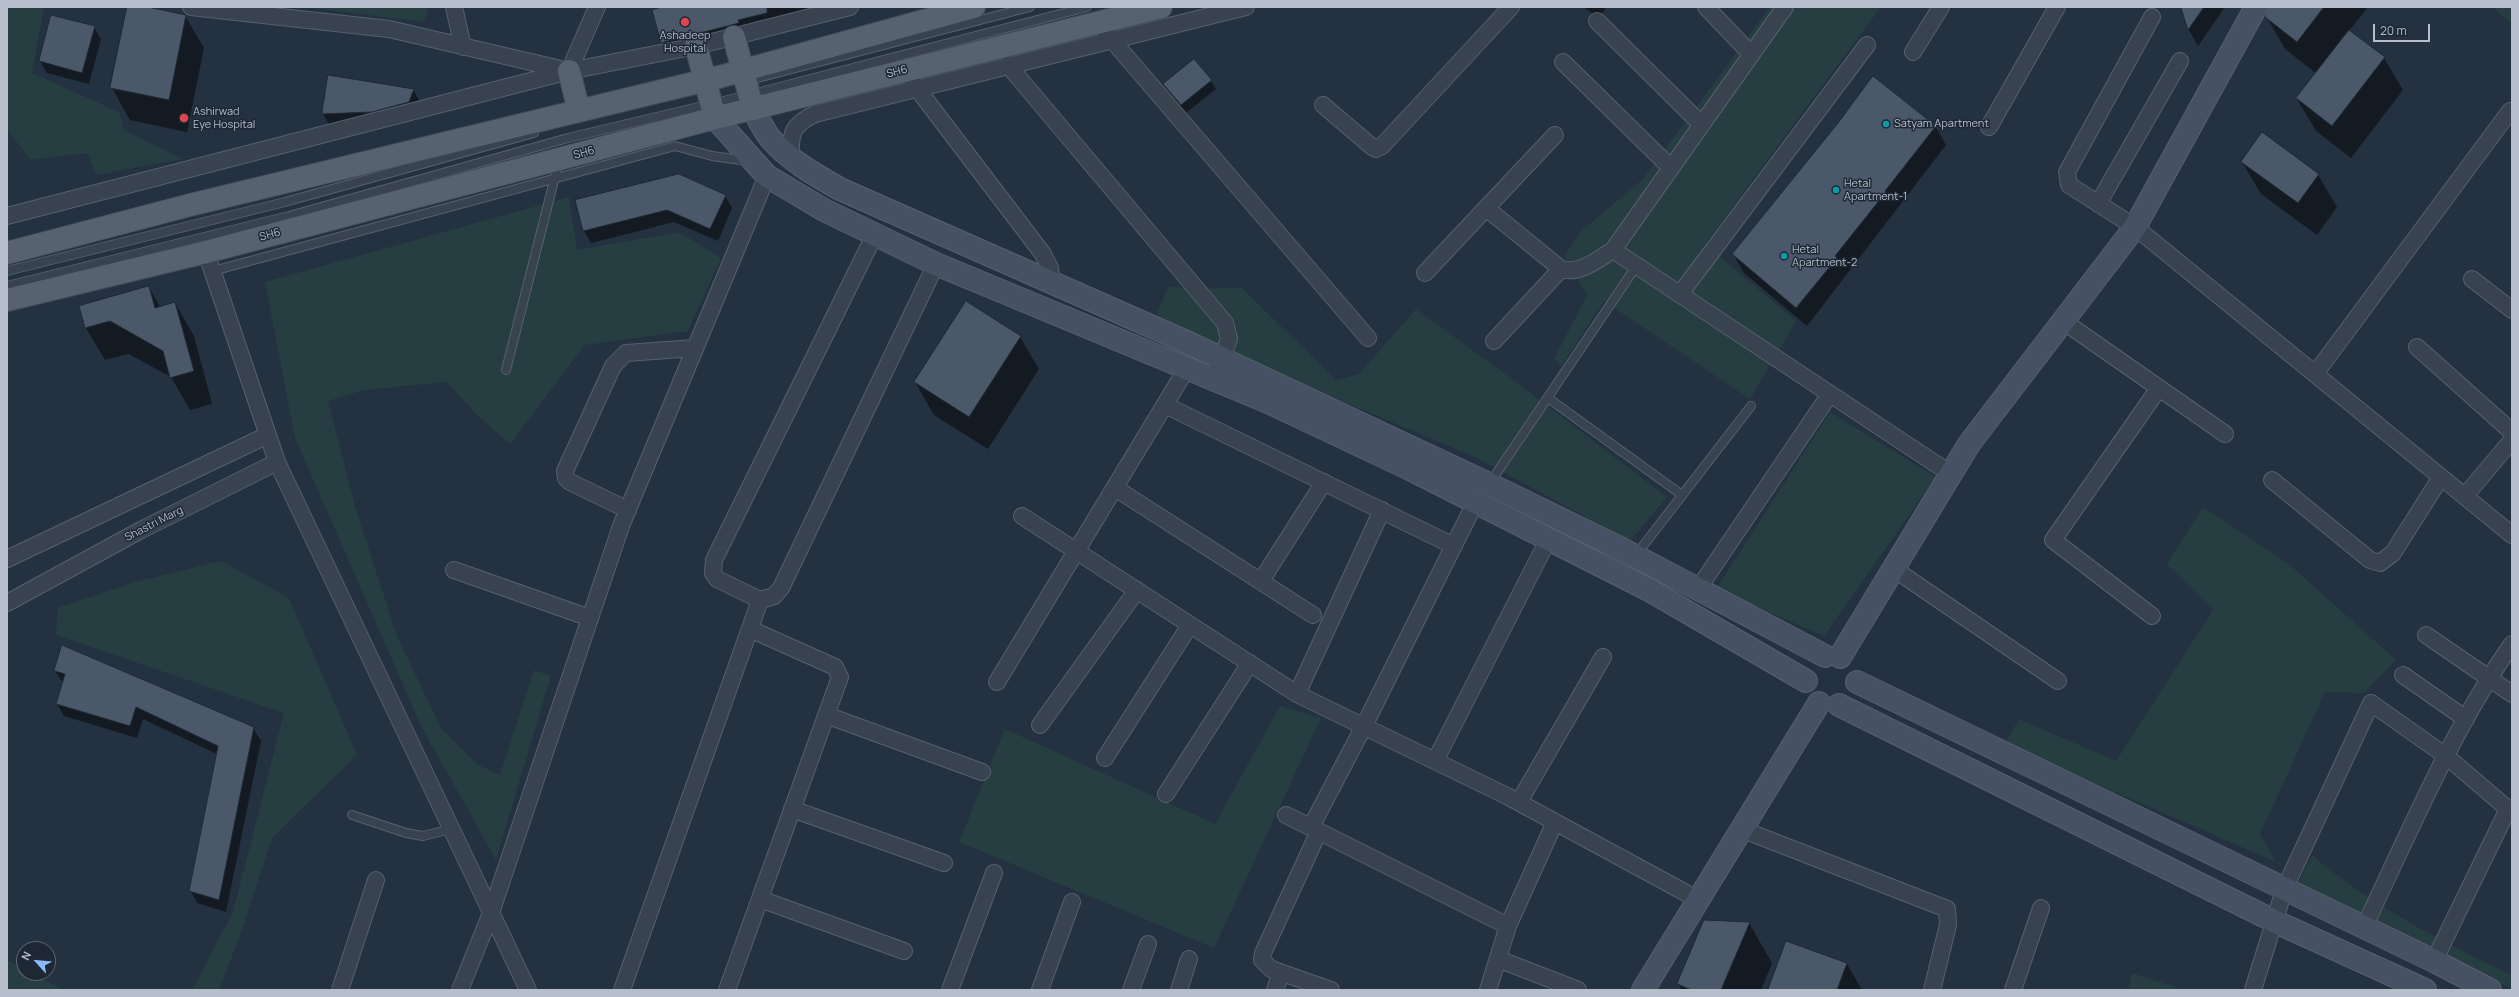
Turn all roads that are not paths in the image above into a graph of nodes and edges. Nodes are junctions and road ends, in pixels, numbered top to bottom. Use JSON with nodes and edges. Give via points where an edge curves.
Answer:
{"nodes":[{"id":1,"x":191,"y":7,"type":"edge"},
{"id":2,"x":454,"y":7,"type":"edge"},
{"id":3,"x":597,"y":7,"type":"edge"},
{"id":4,"x":847,"y":7,"type":"edge"},
{"id":5,"x":974,"y":7,"type":"edge"},
{"id":6,"x":1030,"y":7,"type":"edge"},
{"id":7,"x":1161,"y":7,"type":"edge"},
{"id":8,"x":1246,"y":7,"type":"edge"},
{"id":9,"x":1511,"y":7,"type":"edge"},
{"id":10,"x":1706,"y":7,"type":"edge"},
{"id":11,"x":1785,"y":7,"type":"edge"},
{"id":12,"x":1941,"y":7,"type":"edge"},
{"id":13,"x":2057,"y":7,"type":"edge"},
{"id":14,"x":2256,"y":7,"type":"edge"},
{"id":15,"x":920,"y":15,"type":"edge"},
{"id":16,"x":1092,"y":15,"type":"edge"},
{"id":17,"x":2152,"y":17,"type":"dead end"},
{"id":18,"x":1597,"y":21,"type":"dead end"},
{"id":19,"x":734,"y":37,"type":"junction"},
{"id":20,"x":1112,"y":40,"type":"junction"},
{"id":21,"x":1867,"y":45,"type":"dead end"},
{"id":22,"x":696,"y":46,"type":"junction"},
{"id":23,"x":463,"y":47,"type":"junction"},
{"id":24,"x":1913,"y":52,"type":"dead end"},
{"id":25,"x":1751,"y":54,"type":"junction"},
{"id":26,"x":2180,"y":61,"type":"dead end"},
{"id":27,"x":1563,"y":62,"type":"dead end"},
{"id":28,"x":1008,"y":66,"type":"junction"},
{"id":29,"x":904,"y":70,"type":"junction"},
{"id":30,"x":569,"y":71,"type":"junction"},
{"id":31,"x":746,"y":88,"type":"junction"},
{"id":32,"x":918,"y":89,"type":"junction"},
{"id":33,"x":709,"y":96,"type":"junction"},
{"id":34,"x":1323,"y":105,"type":"dead end"},
{"id":35,"x":579,"y":111,"type":"junction"},
{"id":36,"x":2510,"y":111,"type":"dead end"},
{"id":37,"x":1702,"y":125,"type":"junction"},
{"id":38,"x":1989,"y":127,"type":"dead end"},
{"id":39,"x":542,"y":130,"type":"dead end"},
{"id":40,"x":1555,"y":135,"type":"dead end"},
{"id":41,"x":791,"y":156,"type":"junction"},
{"id":42,"x":560,"y":159,"type":"junction"},
{"id":43,"x":1671,"y":168,"type":"junction"},
{"id":44,"x":761,"y":169,"type":"junction"},
{"id":45,"x":554,"y":181,"type":"junction"},
{"id":46,"x":2098,"y":204,"type":"junction"},
{"id":47,"x":1486,"y":208,"type":"junction"},
{"id":48,"x":7,"y":216,"type":"edge"},
{"id":49,"x":2135,"y":227,"type":"junction"},
{"id":50,"x":875,"y":234,"type":"junction"},
{"id":51,"x":1614,"y":250,"type":"junction"},
{"id":52,"x":7,"y":253,"type":"edge"},
{"id":53,"x":210,"y":262,"type":"junction"},
{"id":54,"x":936,"y":264,"type":"junction"},
{"id":55,"x":1637,"y":265,"type":"junction"},
{"id":56,"x":1561,"y":269,"type":"junction"},
{"id":57,"x":7,"y":271,"type":"edge"},
{"id":58,"x":1425,"y":273,"type":"dead end"},
{"id":59,"x":2472,"y":279,"type":"dead end"},
{"id":60,"x":1052,"y":283,"type":"junction"},
{"id":61,"x":7,"y":286,"type":"edge"},
{"id":62,"x":1680,"y":294,"type":"junction"},
{"id":63,"x":7,"y":300,"type":"edge"},
{"id":64,"x":2512,"y":310,"type":"edge"},
{"id":65,"x":2064,"y":321,"type":"junction"},
{"id":66,"x":1368,"y":338,"type":"dead end"},
{"id":67,"x":1494,"y":341,"type":"dead end"},
{"id":68,"x":2417,"y":347,"type":"dead end"},
{"id":69,"x":695,"y":348,"type":"junction"},
{"id":70,"x":1223,"y":359,"type":"junction"},
{"id":71,"x":1187,"y":368,"type":"junction"},
{"id":72,"x":506,"y":370,"type":"dead end"},
{"id":73,"x":2315,"y":374,"type":"junction"},
{"id":74,"x":1212,"y":379,"type":"junction"},
{"id":75,"x":2159,"y":388,"type":"junction"},
{"id":76,"x":1830,"y":394,"type":"junction"},
{"id":77,"x":1548,"y":398,"type":"junction"},
{"id":78,"x":1165,"y":405,"type":"junction"},
{"id":79,"x":1751,"y":406,"type":"dead end"},
{"id":80,"x":2512,"y":432,"type":"edge"},
{"id":81,"x":2225,"y":434,"type":"dead end"},
{"id":82,"x":268,"y":435,"type":"junction"},
{"id":83,"x":2512,"y":440,"type":"edge"},
{"id":84,"x":277,"y":462,"type":"junction"},
{"id":85,"x":1951,"y":474,"type":"junction"},
{"id":86,"x":2441,"y":477,"type":"junction"},
{"id":87,"x":2272,"y":480,"type":"dead end"},
{"id":88,"x":1324,"y":482,"type":"junction"},
{"id":89,"x":1489,"y":484,"type":"junction"},
{"id":90,"x":1115,"y":488,"type":"junction"},
{"id":91,"x":1682,"y":495,"type":"junction"},
{"id":92,"x":2464,"y":496,"type":"junction"},
{"id":93,"x":1475,"y":503,"type":"junction"},
{"id":94,"x":628,"y":510,"type":"junction"},
{"id":95,"x":1382,"y":510,"type":"junction"},
{"id":96,"x":1022,"y":516,"type":"dead end"},
{"id":97,"x":2512,"y":535,"type":"edge"},
{"id":98,"x":1548,"y":540,"type":"junction"},
{"id":99,"x":1454,"y":546,"type":"junction"},
{"id":100,"x":1077,"y":551,"type":"junction"},
{"id":101,"x":1636,"y":556,"type":"junction"},
{"id":102,"x":7,"y":559,"type":"edge"},
{"id":103,"x":1894,"y":569,"type":"junction"},
{"id":104,"x":454,"y":570,"type":"dead end"},
{"id":105,"x":1260,"y":581,"type":"junction"},
{"id":106,"x":1698,"y":589,"type":"junction"},
{"id":107,"x":1137,"y":590,"type":"junction"},
{"id":108,"x":760,"y":600,"type":"junction"},
{"id":109,"x":7,"y":603,"type":"edge"},
{"id":110,"x":1313,"y":615,"type":"dead end"},
{"id":111,"x":2152,"y":616,"type":"dead end"},
{"id":112,"x":590,"y":618,"type":"junction"},
{"id":113,"x":1190,"y":625,"type":"junction"},
{"id":114,"x":750,"y":629,"type":"junction"},
{"id":115,"x":2426,"y":635,"type":"dead end"},
{"id":116,"x":2512,"y":644,"type":"edge"},
{"id":117,"x":1832,"y":656,"type":"junction"},
{"id":118,"x":1603,"y":657,"type":"dead end"},
{"id":119,"x":1250,"y":664,"type":"junction"},
{"id":120,"x":2403,"y":675,"type":"dead end"},
{"id":121,"x":2488,"y":678,"type":"junction"},
{"id":122,"x":1806,"y":681,"type":"junction"},
{"id":123,"x":2058,"y":681,"type":"dead end"},
{"id":124,"x":997,"y":682,"type":"dead end"},
{"id":125,"x":1857,"y":682,"type":"junction"},
{"id":126,"x":1297,"y":694,"type":"junction"},
{"id":127,"x":2512,"y":694,"type":"edge"},
{"id":128,"x":1829,"y":704,"type":"junction"},
{"id":129,"x":826,"y":715,"type":"junction"},
{"id":130,"x":2466,"y":719,"type":"junction"},
{"id":131,"x":1040,"y":725,"type":"dead end"},
{"id":132,"x":1364,"y":726,"type":"junction"},
{"id":133,"x":2446,"y":756,"type":"junction"},
{"id":134,"x":1105,"y":758,"type":"dead end"},
{"id":135,"x":1435,"y":760,"type":"junction"},
{"id":136,"x":982,"y":772,"type":"dead end"},
{"id":137,"x":1166,"y":794,"type":"dead end"},
{"id":138,"x":1519,"y":802,"type":"junction"},
{"id":139,"x":2510,"y":806,"type":"edge"},
{"id":140,"x":792,"y":808,"type":"junction"},
{"id":141,"x":352,"y":815,"type":"dead end"},
{"id":142,"x":1286,"y":815,"type":"dead end"},
{"id":143,"x":1555,"y":822,"type":"junction"},
{"id":144,"x":451,"y":829,"type":"junction"},
{"id":145,"x":1315,"y":829,"type":"junction"},
{"id":146,"x":1741,"y":829,"type":"junction"},
{"id":147,"x":944,"y":863,"type":"dead end"},
{"id":148,"x":994,"y":873,"type":"dead end"},
{"id":149,"x":376,"y":880,"type":"dead end"},
{"id":150,"x":2284,"y":890,"type":"junction"},
{"id":151,"x":760,"y":899,"type":"junction"},
{"id":152,"x":1698,"y":899,"type":"junction"},
{"id":153,"x":1072,"y":902,"type":"dead end"},
{"id":154,"x":2041,"y":908,"type":"dead end"},
{"id":155,"x":491,"y":912,"type":"junction"},
{"id":156,"x":2276,"y":922,"type":"junction"},
{"id":157,"x":1508,"y":926,"type":"junction"},
{"id":158,"x":2364,"y":927,"type":"junction"},
{"id":159,"x":1148,"y":944,"type":"dead end"},
{"id":160,"x":904,"y":951,"type":"dead end"},
{"id":161,"x":1190,"y":959,"type":"dead end"},
{"id":162,"x":1498,"y":959,"type":"junction"},
{"id":163,"x":2434,"y":961,"type":"junction"},
{"id":164,"x":1281,"y":973,"type":"junction"},
{"id":165,"x":731,"y":989,"type":"edge"},
{"id":166,"x":2422,"y":989,"type":"edge"},
{"id":167,"x":340,"y":990,"type":"edge"},
{"id":168,"x":460,"y":990,"type":"edge"},
{"id":169,"x":528,"y":990,"type":"edge"},
{"id":170,"x":622,"y":990,"type":"edge"},
{"id":171,"x":950,"y":990,"type":"edge"},
{"id":172,"x":1040,"y":990,"type":"edge"},
{"id":173,"x":1131,"y":990,"type":"edge"},
{"id":174,"x":1179,"y":990,"type":"edge"},
{"id":175,"x":1275,"y":990,"type":"edge"},
{"id":176,"x":1331,"y":990,"type":"edge"},
{"id":177,"x":1488,"y":990,"type":"edge"},
{"id":178,"x":1578,"y":990,"type":"edge"},
{"id":179,"x":1643,"y":990,"type":"edge"},
{"id":180,"x":1932,"y":990,"type":"edge"},
{"id":181,"x":2013,"y":990,"type":"edge"},
{"id":182,"x":2253,"y":990,"type":"edge"},
{"id":183,"x":2490,"y":990,"type":"edge"}],
"edges":[{"from":1,"to":23,"type":"street","via":[[389,29]]},
{"from":2,"to":23,"type":"street"},
{"from":3,"to":30,"type":"street"},
{"from":4,"to":19,"type":"street"},
{"from":5,"to":15,"type":"main road"},
{"from":6,"to":31,"type":"lane"},
{"from":7,"to":16,"type":"main road","name":"SH6"},
{"from":8,"to":20,"type":"street"},
{"from":9,"to":34,"type":"street","via":[[1382,146],[1376,149],[1371,146]]},
{"from":10,"to":25,"type":"street"},
{"from":11,"to":25,"type":"street"},
{"from":12,"to":24,"type":"street"},
{"from":13,"to":38,"type":"street"},
{"from":14,"to":49,"type":"street"},
{"from":15,"to":31,"type":"main road"},
{"from":16,"to":20,"type":"street"},
{"from":16,"to":29,"type":"main road","name":"SH6"},
{"from":16,"to":31,"type":"lane"},
{"from":17,"to":46,"type":"street","via":[[2067,172],[2069,185]]},
{"from":18,"to":37,"type":"street"},
{"from":19,"to":22,"type":"street"},
{"from":19,"to":31,"type":"main road"},
{"from":20,"to":28,"type":"street"},
{"from":20,"to":66,"type":"street"},
{"from":21,"to":62,"type":"street"},
{"from":22,"to":30,"type":"street"},
{"from":22,"to":33,"type":"main road"},
{"from":23,"to":30,"type":"street"},
{"from":25,"to":37,"type":"street"},
{"from":26,"to":46,"type":"street"},
{"from":27,"to":43,"type":"street"},
{"from":28,"to":32,"type":"street"},
{"from":28,"to":70,"type":"street","via":[[1225,323],[1229,339]]},
{"from":29,"to":31,"type":"main road","name":"SH6"},
{"from":29,"to":32,"type":"street"},
{"from":30,"to":35,"type":"main road"},
{"from":30,"to":48,"type":"street"},
{"from":31,"to":33,"type":"main road","name":"SH6"},
{"from":31,"to":33,"type":"main road"},
{"from":31,"to":41,"type":"street","via":[[771,139]]},
{"from":32,"to":41,"type":"street","via":[[805,118],[797,124],[792,134]]},
{"from":32,"to":60,"type":"street","via":[[1043,254],[1050,268]]},
{"from":33,"to":35,"type":"main road"},
{"from":33,"to":42,"type":"main road","name":"SH6"},
{"from":33,"to":44,"type":"street"},
{"from":33,"to":61,"type":"lane","via":[[289,216]]},
{"from":35,"to":52,"type":"main road","via":[[190,204]]},
{"from":36,"to":73,"type":"street"},
{"from":37,"to":43,"type":"street"},
{"from":39,"to":57,"type":"lane","via":[[285,202]]},
{"from":40,"to":47,"type":"street"},
{"from":41,"to":60,"type":"street","via":[[820,177],[861,200]]},
{"from":42,"to":45,"type":"lane"},
{"from":42,"to":53,"type":"main road","name":"SH6"},
{"from":43,"to":51,"type":"street"},
{"from":44,"to":45,"type":"lane","via":[[676,146]]},
{"from":44,"to":50,"type":"street","via":[[824,210]]},
{"from":44,"to":69,"type":"street"},
{"from":45,"to":53,"type":"lane"},
{"from":45,"to":72,"type":"lane"},
{"from":46,"to":49,"type":"street"},
{"from":47,"to":56,"type":"street"},
{"from":47,"to":58,"type":"street"},
{"from":49,"to":65,"type":"street"},
{"from":49,"to":73,"type":"street"},
{"from":50,"to":54,"type":"street"},
{"from":50,"to":108,"type":"street","via":[[714,560],[712,573],[717,580]]},
{"from":51,"to":55,"type":"street"},
{"from":51,"to":56,"type":"street","via":[[1582,268],[1568,271]]},
{"from":53,"to":63,"type":"main road","name":"SH6"},
{"from":53,"to":82,"type":"street"},
{"from":54,"to":71,"type":"street"},
{"from":54,"to":108,"type":"street","via":[[781,588],[774,596]]},
{"from":55,"to":62,"type":"street"},
{"from":55,"to":77,"type":"lane"},
{"from":56,"to":67,"type":"street"},
{"from":59,"to":64,"type":"street"},
{"from":60,"to":70,"type":"street"},
{"from":62,"to":76,"type":"street"},
{"from":65,"to":75,"type":"street"},
{"from":65,"to":85,"type":"street","via":[[1969,444]]},
{"from":68,"to":80,"type":"street"},
{"from":69,"to":94,"type":"street"},
{"from":69,"to":94,"type":"street","via":[[626,353],[613,366],[566,471],[566,478],[570,482]]},
{"from":70,"to":74,"type":"street"},
{"from":70,"to":89,"type":"street"},
{"from":71,"to":74,"type":"street"},
{"from":71,"to":78,"type":"street"},
{"from":73,"to":86,"type":"street"},
{"from":74,"to":93,"type":"street","via":[[1321,427]]},
{"from":75,"to":81,"type":"street"},
{"from":75,"to":111,"type":"street","via":[[2053,540]]},
{"from":76,"to":85,"type":"street"},
{"from":76,"to":106,"type":"street"},
{"from":77,"to":89,"type":"lane"},
{"from":77,"to":91,"type":"lane"},
{"from":78,"to":88,"type":"street"},
{"from":78,"to":90,"type":"street"},
{"from":79,"to":91,"type":"lane"},
{"from":82,"to":84,"type":"street"},
{"from":82,"to":102,"type":"street"},
{"from":83,"to":92,"type":"street"},
{"from":84,"to":109,"type":"street","name":"Shastri Marg","via":[[141,530]]},
{"from":84,"to":144,"type":"street"},
{"from":85,"to":103,"type":"street"},
{"from":86,"to":87,"type":"street","via":[[2393,553],[2380,562],[2370,560]]},
{"from":86,"to":92,"type":"street"},
{"from":88,"to":95,"type":"street"},
{"from":88,"to":105,"type":"street"},
{"from":89,"to":101,"type":"street"},
{"from":90,"to":100,"type":"street"},
{"from":90,"to":105,"type":"street"},
{"from":91,"to":101,"type":"lane"},
{"from":92,"to":97,"type":"street"},
{"from":93,"to":98,"type":"street"},
{"from":93,"to":99,"type":"street"},
{"from":94,"to":112,"type":"street"},
{"from":95,"to":99,"type":"street"},
{"from":95,"to":126,"type":"street"},
{"from":96,"to":100,"type":"street"},
{"from":98,"to":122,"type":"street","via":[[1651,591]]},
{"from":98,"to":135,"type":"street"},
{"from":99,"to":132,"type":"street"},
{"from":100,"to":107,"type":"street"},
{"from":100,"to":124,"type":"street"},
{"from":101,"to":106,"type":"street"},
{"from":103,"to":117,"type":"street"},
{"from":103,"to":123,"type":"street"},
{"from":104,"to":112,"type":"street"},
{"from":105,"to":110,"type":"street"},
{"from":106,"to":117,"type":"street"},
{"from":107,"to":113,"type":"street"},
{"from":107,"to":131,"type":"street"},
{"from":108,"to":114,"type":"street"},
{"from":112,"to":155,"type":"street"},
{"from":113,"to":119,"type":"street"},
{"from":113,"to":134,"type":"street"},
{"from":114,"to":129,"type":"street","via":[[835,667],[840,677]]},
{"from":114,"to":170,"type":"street"},
{"from":115,"to":121,"type":"street"},
{"from":116,"to":121,"type":"street"},
{"from":117,"to":122,"type":"street","via":[[1811,665]]},
{"from":117,"to":125,"type":"street","via":[[1853,667]]},
{"from":118,"to":138,"type":"street"},
{"from":119,"to":126,"type":"street"},
{"from":119,"to":137,"type":"street"},
{"from":120,"to":130,"type":"street"},
{"from":121,"to":127,"type":"street"},
{"from":121,"to":130,"type":"street"},
{"from":122,"to":128,"type":"street","via":[[1808,690]]},
{"from":125,"to":128,"type":"street","via":[[1850,698]]},
{"from":125,"to":150,"type":"street"},
{"from":126,"to":132,"type":"street"},
{"from":128,"to":146,"type":"street"},
{"from":128,"to":156,"type":"street"},
{"from":129,"to":136,"type":"street"},
{"from":129,"to":140,"type":"street"},
{"from":130,"to":133,"type":"street"},
{"from":132,"to":135,"type":"street"},
{"from":132,"to":145,"type":"street"},
{"from":133,"to":139,"type":"street"},
{"from":133,"to":150,"type":"street","via":[[2371,703]]},
{"from":133,"to":158,"type":"street"},
{"from":135,"to":138,"type":"street"},
{"from":138,"to":143,"type":"street"},
{"from":139,"to":163,"type":"street"},
{"from":140,"to":147,"type":"street"},
{"from":140,"to":151,"type":"street"},
{"from":141,"to":144,"type":"lane","via":[[423,836]]},
{"from":142,"to":145,"type":"street"},
{"from":143,"to":152,"type":"street"},
{"from":143,"to":157,"type":"street"},
{"from":144,"to":155,"type":"street"},
{"from":145,"to":157,"type":"street"},
{"from":145,"to":164,"type":"street","via":[[1263,953],[1262,960],[1265,965]]},
{"from":146,"to":152,"type":"street"},
{"from":146,"to":180,"type":"street","via":[[1947,909],[1948,925]]},
{"from":148,"to":171,"type":"street"},
{"from":149,"to":167,"type":"street"},
{"from":150,"to":156,"type":"street"},
{"from":150,"to":158,"type":"street"},
{"from":151,"to":160,"type":"street"},
{"from":151,"to":165,"type":"street"},
{"from":152,"to":179,"type":"street"},
{"from":153,"to":172,"type":"street"},
{"from":154,"to":181,"type":"street"},
{"from":155,"to":168,"type":"street"},
{"from":155,"to":169,"type":"street"},
{"from":156,"to":166,"type":"street"},
{"from":156,"to":182,"type":"street"},
{"from":157,"to":162,"type":"street"},
{"from":158,"to":163,"type":"street"},
{"from":159,"to":173,"type":"street"},
{"from":161,"to":174,"type":"street"},
{"from":162,"to":177,"type":"street"},
{"from":162,"to":178,"type":"street"},
{"from":163,"to":183,"type":"street"},
{"from":164,"to":175,"type":"street"},
{"from":164,"to":176,"type":"street"}]}
